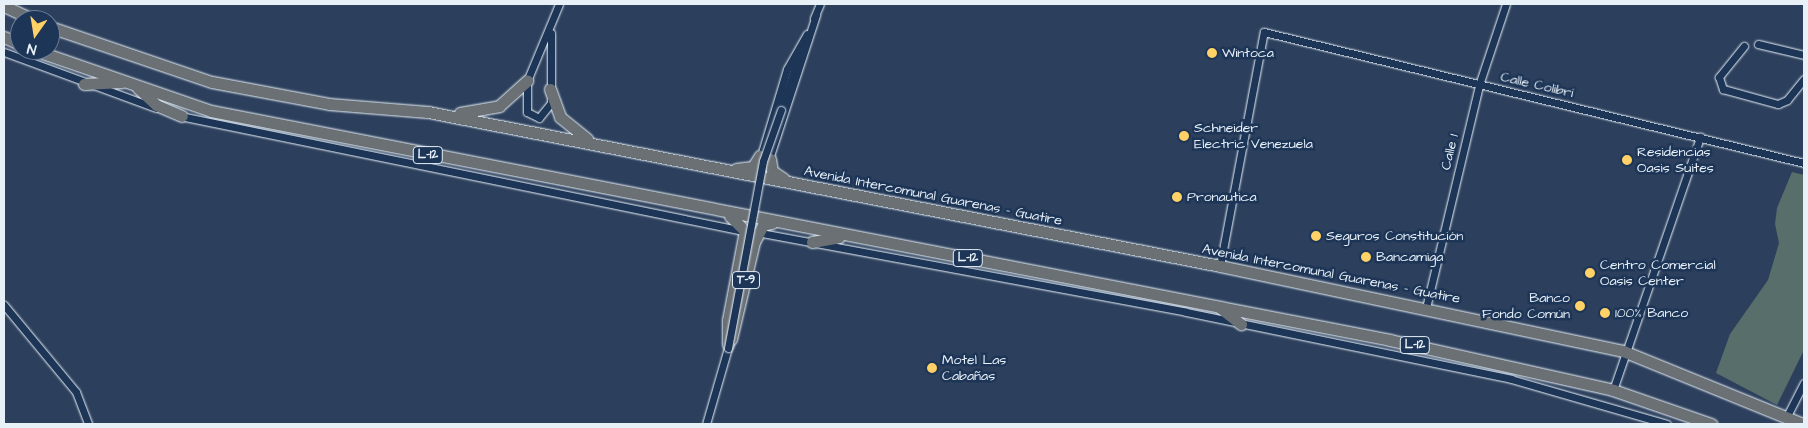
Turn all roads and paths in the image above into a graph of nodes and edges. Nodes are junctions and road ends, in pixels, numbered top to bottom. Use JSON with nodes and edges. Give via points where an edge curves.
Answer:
{"nodes":[{"id":1,"x":558,"y":4,"type":"edge"},
{"id":2,"x":820,"y":4,"type":"edge"},
{"id":3,"x":1506,"y":4,"type":"edge"},
{"id":4,"x":816,"y":15,"type":"junction"},
{"id":5,"x":60,"y":30,"type":"edge"},
{"id":6,"x":550,"y":33,"type":"junction"},
{"id":7,"x":807,"y":34,"type":"junction"},
{"id":8,"x":1758,"y":44,"type":"dead end"},
{"id":9,"x":1744,"y":46,"type":"dead end"},
{"id":10,"x":4,"y":53,"type":"edge"},
{"id":11,"x":1804,"y":55,"type":"edge"},
{"id":12,"x":60,"y":59,"type":"edge"},
{"id":13,"x":1804,"y":79,"type":"edge"},
{"id":14,"x":528,"y":81,"type":"junction"},
{"id":15,"x":122,"y":82,"type":"junction"},
{"id":16,"x":84,"y":84,"type":"junction"},
{"id":17,"x":1479,"y":85,"type":"junction"},
{"id":18,"x":137,"y":87,"type":"junction"},
{"id":19,"x":550,"y":89,"type":"junction"},
{"id":20,"x":428,"y":112,"type":"junction"},
{"id":21,"x":182,"y":116,"type":"junction"},
{"id":22,"x":1700,"y":137,"type":"junction"},
{"id":23,"x":605,"y":146,"type":"junction"},
{"id":24,"x":765,"y":158,"type":"junction"},
{"id":25,"x":1804,"y":163,"type":"edge"},
{"id":26,"x":715,"y":170,"type":"junction"},
{"id":27,"x":810,"y":187,"type":"junction"},
{"id":28,"x":721,"y":213,"type":"junction"},
{"id":29,"x":775,"y":223,"type":"junction"},
{"id":30,"x":744,"y":231,"type":"junction"},
{"id":31,"x":757,"y":232,"type":"junction"},
{"id":32,"x":848,"y":236,"type":"junction"},
{"id":33,"x":812,"y":242,"type":"junction"},
{"id":34,"x":1220,"y":266,"type":"junction"},
{"id":35,"x":1215,"y":304,"type":"junction"},
{"id":36,"x":4,"y":305,"type":"edge"},
{"id":37,"x":1426,"y":308,"type":"junction"},
{"id":38,"x":1241,"y":324,"type":"junction"},
{"id":39,"x":728,"y":348,"type":"junction"},
{"id":40,"x":1622,"y":352,"type":"junction"},
{"id":41,"x":1804,"y":383,"type":"edge"},
{"id":42,"x":1613,"y":390,"type":"junction"},
{"id":43,"x":1788,"y":416,"type":"junction"},
{"id":44,"x":88,"y":424,"type":"edge"},
{"id":45,"x":706,"y":424,"type":"edge"},
{"id":46,"x":1667,"y":424,"type":"edge"},
{"id":47,"x":1711,"y":424,"type":"edge"},
{"id":48,"x":1803,"y":424,"type":"edge"}],
"edges":[{"from":1,"to":6,"type":"street"},
{"from":2,"to":4,"type":"street"},
{"from":3,"to":17,"type":"street","name":"Calle 1"},
{"from":4,"to":7,"type":"street"},
{"from":4,"to":24,"type":"street"},
{"from":5,"to":20,"type":"highway","name":"Avenida Intercomunal Guarenas - Guatire","via":[[212,82],[329,104]]},
{"from":6,"to":14,"type":"street"},
{"from":6,"to":19,"type":"street"},
{"from":7,"to":24,"type":"street","via":[[787,70]]},
{"from":7,"to":39,"type":"street","bridge":true,"via":[[763,161]]},
{"from":8,"to":11,"type":"street"},
{"from":9,"to":13,"type":"street","via":[[1718,77],[1723,89],[1778,104],[1788,100]]},
{"from":10,"to":16,"type":"street","number":"L-12"},
{"from":12,"to":15,"type":"highway","number":"L-12"},
{"from":14,"to":19,"type":"street","via":[[525,104],[533,117],[546,115]]},
{"from":14,"to":20,"type":"highway","via":[[506,102],[482,112]]},
{"from":15,"to":16,"type":"highway"},
{"from":15,"to":18,"type":"highway","number":"L-12"},
{"from":16,"to":21,"type":"street","number":"L-12"},
{"from":17,"to":22,"type":"street","name":"Calle Colibrí"},
{"from":17,"to":34,"type":"street","name":"Calle Colibrí","via":[[1264,32]]},
{"from":17,"to":37,"type":"street","name":"Calle 1"},
{"from":18,"to":21,"type":"highway","via":[[156,105]]},
{"from":18,"to":28,"type":"highway","number":"L-12","via":[[211,111]]},
{"from":19,"to":23,"type":"highway","via":[[568,128]]},
{"from":20,"to":23,"type":"highway","name":"Avenida Intercomunal Guarenas - Guatire"},
{"from":21,"to":30,"type":"street","number":"L-12"},
{"from":22,"to":25,"type":"street","name":"Calle Colibrí"},
{"from":22,"to":40,"type":"street"},
{"from":23,"to":26,"type":"highway","name":"Avenida Intercomunal Guarenas - Guatire"},
{"from":24,"to":26,"type":"highway","via":[[753,168]]},
{"from":24,"to":27,"type":"highway","via":[[775,175]]},
{"from":26,"to":27,"type":"highway","name":"Avenida Intercomunal Guarenas - Guatire"},
{"from":27,"to":34,"type":"highway","name":"Avenida Intercomunal Guarenas - Guatire"},
{"from":28,"to":29,"type":"highway","number":"L-12"},
{"from":28,"to":30,"type":"highway","via":[[737,220]]},
{"from":29,"to":31,"type":"highway","via":[[763,225]]},
{"from":29,"to":32,"type":"highway","number":"L-12"},
{"from":30,"to":31,"type":"street","number":"L-12"},
{"from":30,"to":39,"type":"highway","via":[[728,320]]},
{"from":31,"to":33,"type":"street","number":"L-12"},
{"from":31,"to":39,"type":"highway","number":"T-9"},
{"from":32,"to":33,"type":"highway"},
{"from":32,"to":35,"type":"highway","number":"L-12"},
{"from":33,"to":38,"type":"street","number":"L-12"},
{"from":34,"to":37,"type":"highway","name":"Avenida Intercomunal Guarenas - Guatire"},
{"from":35,"to":38,"type":"highway"},
{"from":35,"to":42,"type":"highway","number":"L-12"},
{"from":36,"to":44,"type":"street","via":[[76,392]]},
{"from":37,"to":40,"type":"highway","name":"Avenida Intercomunal Guarenas - Guatire"},
{"from":38,"to":46,"type":"street","number":"L-12","via":[[1545,387]]},
{"from":39,"to":45,"type":"street"},
{"from":40,"to":42,"type":"street"},
{"from":40,"to":43,"type":"highway","name":"Avenida Intercomunal Guarenas - Guatire"},
{"from":41,"to":43,"type":"street"},
{"from":42,"to":47,"type":"highway","number":"L-12"},
{"from":43,"to":48,"type":"highway","name":"Avenida Intercomunal Guarenas - Guatire"}]}
